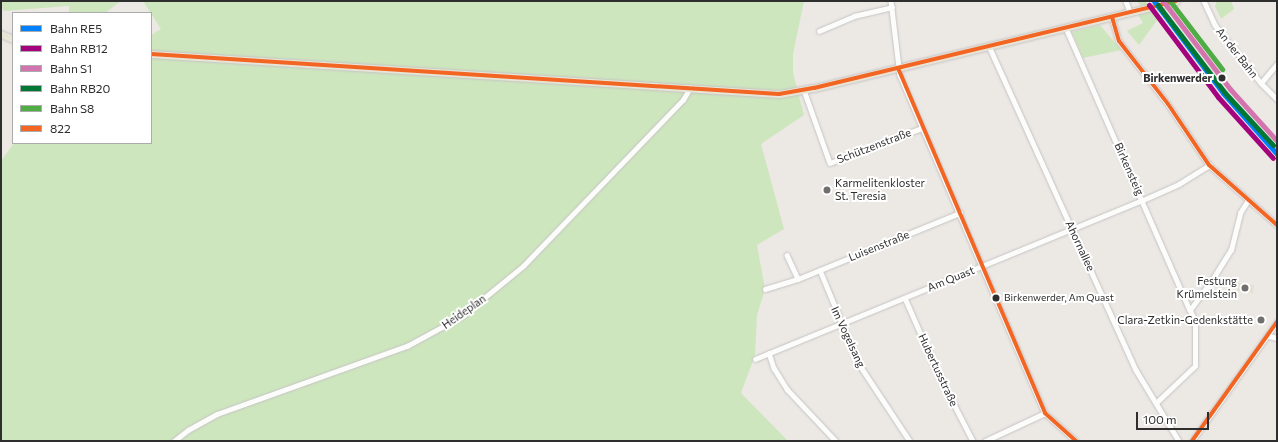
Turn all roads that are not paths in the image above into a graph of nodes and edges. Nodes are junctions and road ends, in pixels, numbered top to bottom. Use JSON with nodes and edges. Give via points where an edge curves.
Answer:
{"nodes":[{"id":1,"x":891,"y":1,"type":"edge"},
{"id":2,"x":1126,"y":1,"type":"edge"},
{"id":3,"x":1176,"y":1,"type":"edge"},
{"id":4,"x":1204,"y":1,"type":"edge"},
{"id":5,"x":892,"y":8,"type":"junction"},
{"id":6,"x":1130,"y":12,"type":"junction"},
{"id":7,"x":1112,"y":17,"type":"junction"},
{"id":8,"x":1066,"y":28,"type":"junction"},
{"id":9,"x":819,"y":31,"type":"dead end"},
{"id":10,"x":1,"y":34,"type":"edge"},
{"id":11,"x":12,"y":39,"type":"edge"},
{"id":12,"x":989,"y":46,"type":"junction"},
{"id":13,"x":152,"y":54,"type":"edge"},
{"id":14,"x":1277,"y":64,"type":"edge"},
{"id":15,"x":898,"y":68,"type":"junction"},
{"id":16,"x":1261,"y":83,"type":"junction"},
{"id":17,"x":690,"y":88,"type":"junction"},
{"id":18,"x":804,"y":90,"type":"junction"},
{"id":19,"x":1277,"y":99,"type":"edge"},
{"id":20,"x":922,"y":128,"type":"junction"},
{"id":21,"x":1209,"y":165,"type":"junction"},
{"id":22,"x":1143,"y":200,"type":"junction"},
{"id":23,"x":1248,"y":200,"type":"junction"},
{"id":24,"x":960,"y":213,"type":"junction"},
{"id":25,"x":1277,"y":225,"type":"edge"},
{"id":26,"x":1072,"y":230,"type":"junction"},
{"id":27,"x":787,"y":255,"type":"dead end"},
{"id":28,"x":982,"y":267,"type":"junction"},
{"id":29,"x":820,"y":270,"type":"junction"},
{"id":30,"x":798,"y":279,"type":"junction"},
{"id":31,"x":765,"y":289,"type":"dead end"},
{"id":32,"x":905,"y":298,"type":"junction"},
{"id":33,"x":1190,"y":310,"type":"junction"},
{"id":34,"x":1277,"y":322,"type":"edge"},
{"id":35,"x":841,"y":324,"type":"junction"},
{"id":36,"x":1269,"y":336,"type":"junction"},
{"id":37,"x":1277,"y":338,"type":"edge"},
{"id":38,"x":769,"y":353,"type":"junction"},
{"id":39,"x":755,"y":359,"type":"dead end"},
{"id":40,"x":1156,"y":402,"type":"junction"},
{"id":41,"x":1045,"y":412,"type":"junction"},
{"id":42,"x":174,"y":441,"type":"edge"},
{"id":43,"x":836,"y":441,"type":"edge"},
{"id":44,"x":910,"y":441,"type":"edge"},
{"id":45,"x":973,"y":441,"type":"edge"},
{"id":46,"x":984,"y":441,"type":"edge"},
{"id":47,"x":1076,"y":441,"type":"edge"},
{"id":48,"x":1179,"y":441,"type":"edge"},
{"id":49,"x":1192,"y":441,"type":"edge"}],
"edges":[{"from":1,"to":5,"type":"street"},
{"from":2,"to":6,"type":"street"},
{"from":3,"to":6,"type":"main road"},
{"from":4,"to":16,"type":"street","name":"An der Bahn","via":[[1215,25]]},
{"from":5,"to":9,"type":"street","via":[[854,16]]},
{"from":5,"to":15,"type":"street"},
{"from":6,"to":7,"type":"main road"},
{"from":7,"to":8,"type":"main road"},
{"from":7,"to":21,"type":"street","via":[[1119,40],[1168,104]]},
{"from":8,"to":12,"type":"main road"},
{"from":8,"to":22,"type":"street","name":"Birkensteig"},
{"from":10,"to":11,"type":"main road"},
{"from":12,"to":15,"type":"main road"},
{"from":12,"to":26,"type":"street","name":"Ahornallee"},
{"from":13,"to":17,"type":"main road"},
{"from":14,"to":16,"type":"street"},
{"from":15,"to":18,"type":"main road"},
{"from":15,"to":20,"type":"street"},
{"from":16,"to":19,"type":"street","name":"An der Bahn"},
{"from":17,"to":18,"type":"main road","via":[[783,94]]},
{"from":17,"to":42,"type":"street","name":"Heideplan","via":[[683,100],[523,266],[462,316],[407,346],[217,414]]},
{"from":18,"to":20,"type":"street","name":"Schützenstraße","via":[[830,163]]},
{"from":20,"to":24,"type":"street"},
{"from":21,"to":22,"type":"street","name":"Am Quast","via":[[1179,184]]},
{"from":21,"to":23,"type":"street"},
{"from":22,"to":26,"type":"street","name":"Am Quast"},
{"from":22,"to":33,"type":"street","name":"Birkensteig"},
{"from":23,"to":25,"type":"street"},
{"from":23,"to":33,"type":"street","via":[[1240,213],[1230,250]]},
{"from":24,"to":28,"type":"street"},
{"from":24,"to":29,"type":"street","name":"Luisenstraße"},
{"from":26,"to":28,"type":"street","name":"Am Quast"},
{"from":26,"to":40,"type":"street","name":"Ahornallee","via":[[1136,370]]},
{"from":27,"to":30,"type":"street"},
{"from":28,"to":32,"type":"street","name":"Am Quast"},
{"from":28,"to":41,"type":"street"},
{"from":29,"to":30,"type":"street","name":"Luisenstraße"},
{"from":29,"to":35,"type":"street","name":"Im Vogelsang"},
{"from":30,"to":31,"type":"street","name":"Luisenstraße"},
{"from":32,"to":35,"type":"street","name":"Am Quast"},
{"from":32,"to":45,"type":"street","name":"Hubertusstraße","via":[[938,373]]},
{"from":33,"to":40,"type":"street","name":"Birkensteig","via":[[1195,322],[1195,366]]},
{"from":34,"to":36,"type":"street"},
{"from":35,"to":38,"type":"street","name":"Am Quast"},
{"from":35,"to":44,"type":"street","name":"Im Vogelsang","via":[[859,364]]},
{"from":36,"to":37,"type":"street"},
{"from":36,"to":49,"type":"street"},
{"from":38,"to":39,"type":"street","name":"Am Quast"},
{"from":38,"to":43,"type":"street","via":[[774,368],[787,389]]},
{"from":40,"to":48,"type":"street","name":"Ahornallee"},
{"from":41,"to":46,"type":"street"},
{"from":41,"to":47,"type":"street"}]}
